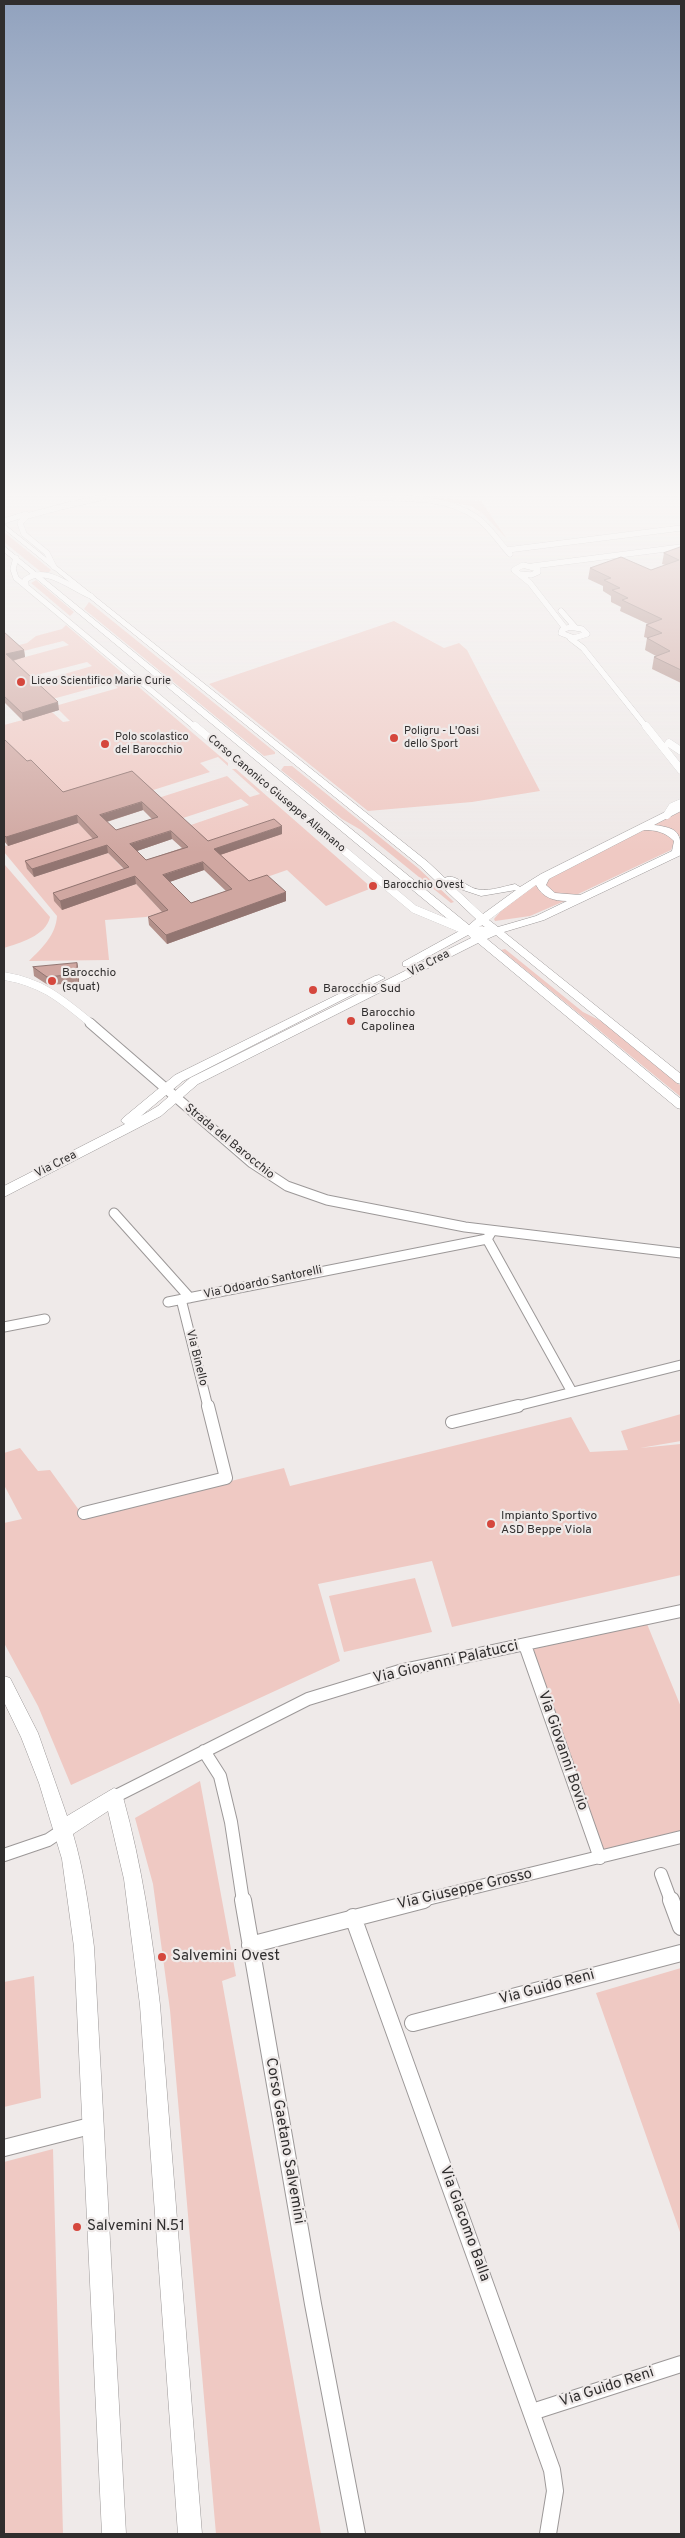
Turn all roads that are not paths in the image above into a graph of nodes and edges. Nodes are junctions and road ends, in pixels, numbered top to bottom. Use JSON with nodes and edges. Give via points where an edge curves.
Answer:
{"nodes":[{"id":1,"x":64,"y":615,"type":"edge"},
{"id":2,"x":86,"y":615,"type":"edge"},
{"id":3,"x":115,"y":615,"type":"edge"},
{"id":4,"x":555,"y":615,"type":"edge"},
{"id":5,"x":565,"y":615,"type":"edge"},
{"id":6,"x":575,"y":627,"type":"junction"},
{"id":7,"x":565,"y":628,"type":"junction"},
{"id":8,"x":583,"y":637,"type":"junction"},
{"id":9,"x":570,"y":638,"type":"junction"},
{"id":10,"x":649,"y":720,"type":"junction"},
{"id":11,"x":641,"y":721,"type":"junction"},
{"id":12,"x":669,"y":744,"type":"junction"},
{"id":13,"x":681,"y":751,"type":"edge"},
{"id":14,"x":292,"y":758,"type":"junction"},
{"id":15,"x":681,"y":759,"type":"edge"},
{"id":16,"x":268,"y":766,"type":"junction"},
{"id":17,"x":681,"y":770,"type":"edge"},
{"id":18,"x":681,"y":802,"type":"edge"},
{"id":19,"x":681,"y":807,"type":"edge"},
{"id":20,"x":667,"y":814,"type":"junction"},
{"id":21,"x":641,"y":827,"type":"junction"},
{"id":22,"x":679,"y":851,"type":"edge"},
{"id":23,"x":424,"y":864,"type":"junction"},
{"id":24,"x":545,"y":876,"type":"junction"},
{"id":25,"x":531,"y":884,"type":"junction"},
{"id":26,"x":519,"y":891,"type":"joint"},
{"id":27,"x":584,"y":897,"type":"junction"},
{"id":28,"x":478,"y":916,"type":"junction"},
{"id":29,"x":540,"y":918,"type":"junction"},
{"id":30,"x":467,"y":931,"type":"junction"},
{"id":31,"x":497,"y":931,"type":"junction"},
{"id":32,"x":478,"y":939,"type":"junction"},
{"id":33,"x":4,"y":976,"type":"edge"},
{"id":34,"x":625,"y":1034,"type":"junction"},
{"id":35,"x":681,"y":1080,"type":"edge"},
{"id":36,"x":172,"y":1094,"type":"junction"},
{"id":37,"x":681,"y":1105,"type":"edge"},
{"id":38,"x":4,"y":1192,"type":"edge"},
{"id":39,"x":114,"y":1213,"type":"dead end"},
{"id":40,"x":490,"y":1235,"type":"junction"},
{"id":41,"x":681,"y":1252,"type":"edge"},
{"id":42,"x":336,"y":1268,"type":"joint"},
{"id":43,"x":185,"y":1298,"type":"junction"},
{"id":44,"x":168,"y":1302,"type":"dead end"},
{"id":45,"x":45,"y":1319,"type":"dead end"},
{"id":46,"x":4,"y":1327,"type":"edge"},
{"id":47,"x":681,"y":1365,"type":"edge"},
{"id":48,"x":572,"y":1392,"type":"junction"},
{"id":49,"x":452,"y":1422,"type":"dead end"},
{"id":50,"x":84,"y":1513,"type":"dead end"},
{"id":51,"x":681,"y":1611,"type":"edge"},
{"id":52,"x":525,"y":1644,"type":"junction"},
{"id":53,"x":4,"y":1684,"type":"edge"},
{"id":54,"x":204,"y":1751,"type":"junction"},
{"id":55,"x":114,"y":1797,"type":"junction"},
{"id":56,"x":63,"y":1830,"type":"junction"},
{"id":57,"x":681,"y":1837,"type":"edge"},
{"id":58,"x":4,"y":1855,"type":"edge"},
{"id":59,"x":600,"y":1858,"type":"junction"},
{"id":60,"x":661,"y":1874,"type":"dead end"},
{"id":61,"x":353,"y":1917,"type":"junction"},
{"id":62,"x":681,"y":1927,"type":"edge"},
{"id":63,"x":250,"y":1945,"type":"junction"},
{"id":64,"x":681,"y":1953,"type":"edge"},
{"id":65,"x":413,"y":2023,"type":"dead end"},
{"id":66,"x":94,"y":2125,"type":"junction"},
{"id":67,"x":4,"y":2148,"type":"edge"},
{"id":68,"x":681,"y":2364,"type":"edge"},
{"id":69,"x":532,"y":2412,"type":"junction"},
{"id":70,"x":114,"y":2534,"type":"edge"},
{"id":71,"x":190,"y":2534,"type":"edge"},
{"id":72,"x":357,"y":2534,"type":"edge"},
{"id":73,"x":548,"y":2534,"type":"edge"}],
"edges":[{"from":1,"to":30,"type":"street","name":"Corso Canonico Giuseppe Allamano","via":[[414,909]]},
{"from":2,"to":16,"type":"main road","name":"Corso Canonico Giuseppe Allamano"},
{"from":3,"to":14,"type":"main road","name":"Corso Canonico Giuseppe Allamano"},
{"from":4,"to":7,"type":"street"},
{"from":5,"to":6,"type":"street"},
{"from":6,"to":7,"type":"street"},
{"from":6,"to":8,"type":"street","via":[[586,632]]},
{"from":7,"to":9,"type":"street","via":[[561,633]]},
{"from":8,"to":9,"type":"street"},
{"from":8,"to":10,"type":"street"},
{"from":9,"to":11,"type":"street","via":[[583,648]]},
{"from":10,"to":11,"type":"street"},
{"from":10,"to":12,"type":"street"},
{"from":11,"to":17,"type":"street"},
{"from":12,"to":13,"type":"street"},
{"from":12,"to":15,"type":"street"},
{"from":14,"to":16,"type":"main road"},
{"from":14,"to":23,"type":"main road","name":"Corso Canonico Giuseppe Allamano"},
{"from":16,"to":30,"type":"main road","name":"Corso Canonico Giuseppe Allamano"},
{"from":18,"to":20,"type":"street","name":"Via Crea"},
{"from":19,"to":20,"type":"main road","name":"Via Crea"},
{"from":20,"to":21,"type":"street","name":"Via Crea"},
{"from":21,"to":22,"type":"main road","via":[[660,828],[674,834],[679,840]]},
{"from":21,"to":24,"type":"street","name":"Via Crea"},
{"from":22,"to":27,"type":"main road","name":"Via Crea"},
{"from":23,"to":25,"type":"street","via":[[473,892],[498,894]]},
{"from":23,"to":28,"type":"main road","name":"Corso Canonico Giuseppe Allamano"},
{"from":24,"to":25,"type":"street","name":"Via Crea"},
{"from":24,"to":27,"type":"main road","via":[[541,885],[548,894],[562,898]]},
{"from":25,"to":26,"type":"main road","name":"Via Crea"},
{"from":26,"to":28,"type":"street","name":"Via Crea","via":[[480,906]]},
{"from":27,"to":29,"type":"main road","name":"Via Crea"},
{"from":28,"to":30,"type":"main road","name":"Via Crea"},
{"from":28,"to":31,"type":"main road","name":"Corso Canonico Giuseppe Allamano"},
{"from":29,"to":31,"type":"main road","name":"Via Crea"},
{"from":29,"to":34,"type":"main road","via":[[520,933],[522,939],[604,1009]]},
{"from":30,"to":31,"type":"street","name":"Corso Canonico Giuseppe Allamano"},
{"from":30,"to":32,"type":"main road","name":"Corso Canonico Giuseppe Allamano"},
{"from":30,"to":36,"type":"main road","name":"Via Crea","via":[[179,1078]]},
{"from":31,"to":32,"type":"main road","name":"Via Crea"},
{"from":31,"to":34,"type":"main road","name":"Corso Canonico Giuseppe Allamano"},
{"from":32,"to":36,"type":"main road","name":"Via Crea"},
{"from":32,"to":37,"type":"main road","name":"Corso Canonico Giuseppe Allamano"},
{"from":33,"to":36,"type":"street","name":"Strada del Barocchio","via":[[27,980],[57,996]]},
{"from":34,"to":35,"type":"main road","name":"Corso Canonico Giuseppe Allamano"},
{"from":36,"to":38,"type":"main road","name":"Via Crea","via":[[141,1122]]},
{"from":36,"to":40,"type":"street","name":"Strada del Barocchio","via":[[266,1174],[287,1186],[349,1205]]},
{"from":39,"to":43,"type":"street","name":"Via Odoardo Santorelli"},
{"from":40,"to":41,"type":"street","name":"Strada del Barocchio"},
{"from":40,"to":42,"type":"street","name":"Strada del Barocchio"},
{"from":40,"to":48,"type":"street"},
{"from":42,"to":43,"type":"street","name":"Via Odoardo Santorelli"},
{"from":43,"to":44,"type":"street","name":"Via Odoardo Santorelli"},
{"from":43,"to":50,"type":"street","name":"Via Binello","via":[[226,1478]]},
{"from":45,"to":46,"type":"street"},
{"from":47,"to":48,"type":"street"},
{"from":48,"to":49,"type":"street"},
{"from":51,"to":52,"type":"street","name":"Via Giovanni Palatucci"},
{"from":52,"to":54,"type":"street","name":"Via Giovanni Palatucci","via":[[403,1670],[308,1699]]},
{"from":52,"to":59,"type":"street","name":"Via Giovanni Bovio"},
{"from":53,"to":56,"type":"main road","via":[[29,1733]]},
{"from":54,"to":55,"type":"street","name":"Via Giovanni Palatucci"},
{"from":54,"to":63,"type":"street","name":"Corso Gaetano Salvemini","via":[[220,1776],[231,1822]]},
{"from":55,"to":56,"type":"main road","name":"Via Giovanni Palatucci"},
{"from":55,"to":71,"type":"main road","via":[[125,1835],[143,1940]]},
{"from":56,"to":58,"type":"street","via":[[48,1840]]},
{"from":56,"to":66,"type":"main road","via":[[71,1859],[84,1946]]},
{"from":57,"to":59,"type":"street","name":"Via Giuseppe Grosso"},
{"from":59,"to":61,"type":"street","name":"Via Giuseppe Grosso"},
{"from":60,"to":62,"type":"street"},
{"from":61,"to":63,"type":"street","name":"Via Giuseppe Grosso"},
{"from":61,"to":69,"type":"street","name":"Via Giacomo Balla"},
{"from":63,"to":72,"type":"street","name":"Corso Gaetano Salvemini"},
{"from":64,"to":65,"type":"street","name":"Via Guido Reni"},
{"from":66,"to":67,"type":"street"},
{"from":66,"to":70,"type":"main road"},
{"from":68,"to":69,"type":"street","name":"Via Guido Reni"},
{"from":69,"to":73,"type":"street","name":"Via Giacomo Balla","via":[[554,2484]]}]}
